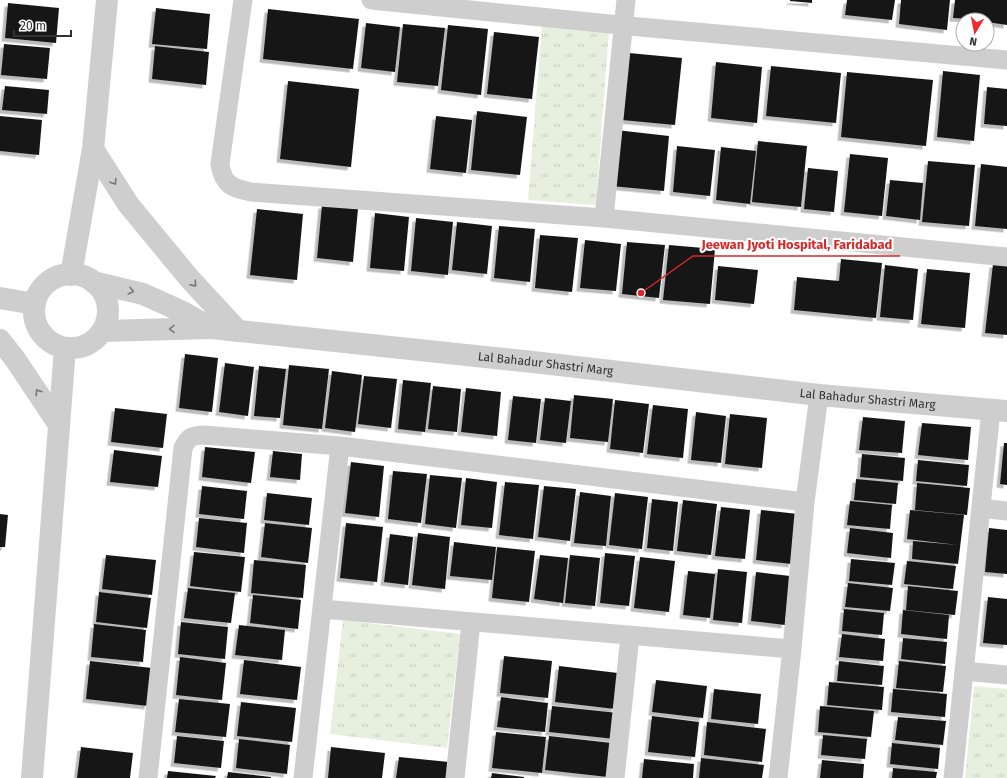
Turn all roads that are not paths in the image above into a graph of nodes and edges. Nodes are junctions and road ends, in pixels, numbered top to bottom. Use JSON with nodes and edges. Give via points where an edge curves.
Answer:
{"nodes":[{"id":1,"x":107,"y":0,"type":"edge"},
{"id":2,"x":243,"y":0,"type":"edge"},
{"id":3,"x":371,"y":0,"type":"edge"},
{"id":4,"x":626,"y":0,"type":"edge"},
{"id":5,"x":623,"y":26,"type":"junction"},
{"id":6,"x":1007,"y":60,"type":"edge"},
{"id":7,"x":93,"y":149,"type":"junction"},
{"id":8,"x":604,"y":218,"type":"junction"},
{"id":9,"x":1007,"y":257,"type":"edge"},
{"id":10,"x":72,"y":275,"type":"junction"},
{"id":11,"x":93,"y":282,"type":"junction"},
{"id":12,"x":0,"y":298,"type":"edge"},
{"id":13,"x":35,"y":304,"type":"junction"},
{"id":14,"x":211,"y":328,"type":"junction"},
{"id":15,"x":103,"y":331,"type":"junction"},
{"id":16,"x":238,"y":331,"type":"junction"},
{"id":17,"x":0,"y":340,"type":"edge"},
{"id":18,"x":65,"y":348,"type":"junction"},
{"id":19,"x":819,"y":395,"type":"junction"},
{"id":20,"x":999,"y":410,"type":"edge"},
{"id":21,"x":59,"y":425,"type":"junction"},
{"id":22,"x":340,"y":446,"type":"junction"},
{"id":23,"x":805,"y":502,"type":"junction"},
{"id":24,"x":981,"y":508,"type":"junction"},
{"id":25,"x":1007,"y":511,"type":"edge"},
{"id":26,"x":322,"y":609,"type":"junction"},
{"id":27,"x":471,"y":622,"type":"junction"},
{"id":28,"x":630,"y":636,"type":"junction"},
{"id":29,"x":792,"y":649,"type":"junction"},
{"id":30,"x":964,"y":671,"type":"junction"},
{"id":31,"x":1007,"y":675,"type":"edge"},
{"id":32,"x":32,"y":778,"type":"edge"},
{"id":33,"x":148,"y":778,"type":"edge"},
{"id":34,"x":303,"y":778,"type":"edge"},
{"id":35,"x":455,"y":778,"type":"edge"},
{"id":36,"x":615,"y":778,"type":"edge"},
{"id":37,"x":778,"y":778,"type":"edge"},
{"id":38,"x":953,"y":778,"type":"edge"}],
"edges":[{"from":1,"to":7,"type":"street"},
{"from":2,"to":8,"type":"street","via":[[220,164],[227,183],[236,189]]},
{"from":3,"to":5,"type":"street"},
{"from":4,"to":5,"type":"street"},
{"from":5,"to":6,"type":"street"},
{"from":5,"to":8,"type":"street"},
{"from":7,"to":10,"type":"street"},
{"from":7,"to":16,"type":"street","one_way":true,"via":[[128,204],[189,278]]},
{"from":8,"to":9,"type":"street"},
{"from":10,"to":11,"type":"street","via":[[83,276]]},
{"from":10,"to":13,"type":"street","via":[[59,276],[48,283],[40,292]]},
{"from":11,"to":14,"type":"street","name":"Lal Bahadur Shastri Marg","one_way":true,"via":[[143,294]]},
{"from":11,"to":15,"type":"street","via":[[107,300],[107,321]]},
{"from":12,"to":13,"type":"street"},
{"from":13,"to":18,"type":"street","via":[[38,327],[44,337]]},
{"from":14,"to":15,"type":"street","one_way":true},
{"from":14,"to":16,"type":"street","name":"Lal Bahadur Shastri Marg"},
{"from":15,"to":18,"type":"street","via":[[86,345]]},
{"from":16,"to":19,"type":"street","name":"Lal Bahadur Shastri Marg"},
{"from":21,"to":17,"type":"street","one_way":true},
{"from":18,"to":21,"type":"street"},
{"from":19,"to":20,"type":"street","name":"Lal Bahadur Shastri Marg"},
{"from":19,"to":23,"type":"street"},
{"from":20,"to":24,"type":"street"},
{"from":21,"to":32,"type":"street"},
{"from":22,"to":23,"type":"street"},
{"from":22,"to":26,"type":"street"},
{"from":22,"to":33,"type":"street","via":[[204,435],[193,436],[187,440],[182,456]]},
{"from":23,"to":29,"type":"street"},
{"from":24,"to":25,"type":"street"},
{"from":24,"to":30,"type":"street"},
{"from":26,"to":27,"type":"street"},
{"from":26,"to":34,"type":"street"},
{"from":27,"to":28,"type":"street"},
{"from":27,"to":35,"type":"street"},
{"from":28,"to":29,"type":"street"},
{"from":28,"to":36,"type":"street"},
{"from":29,"to":37,"type":"street"},
{"from":30,"to":31,"type":"street"},
{"from":30,"to":38,"type":"street"}]}
